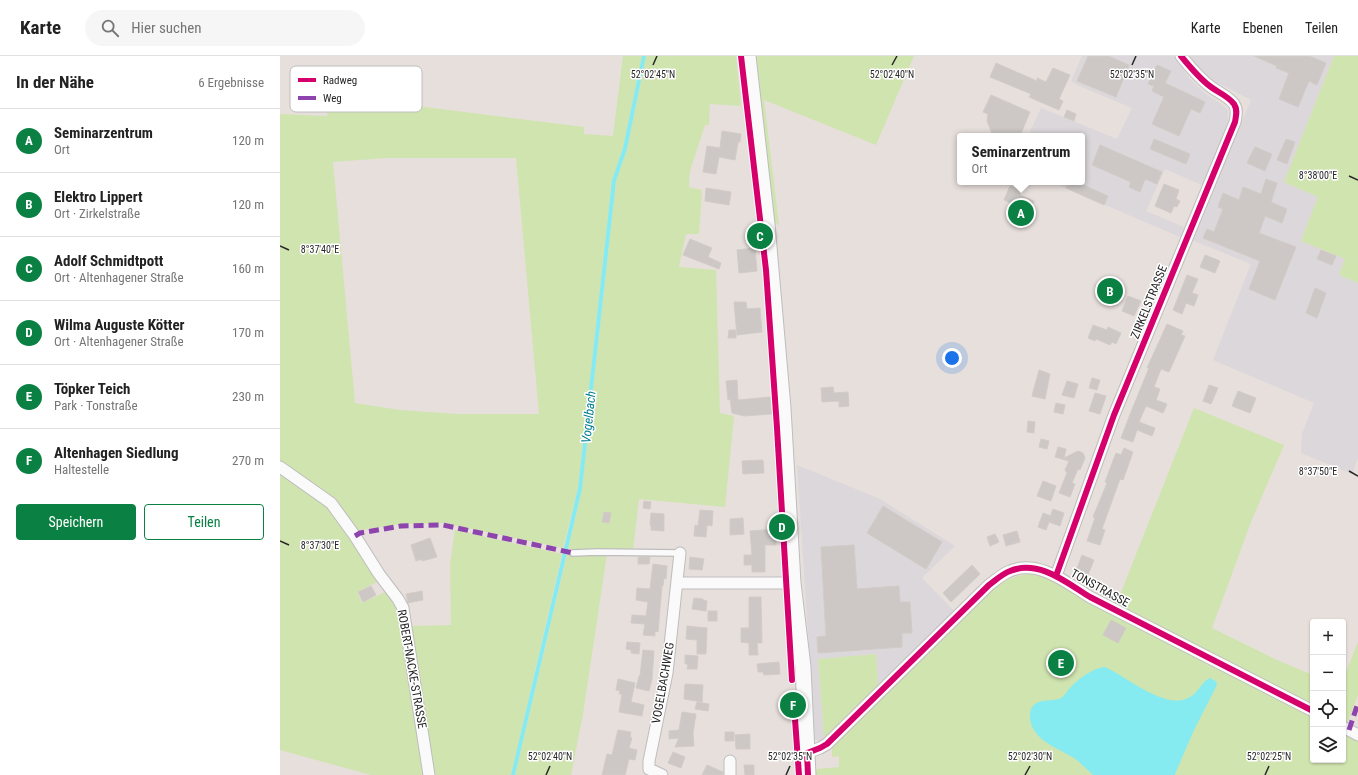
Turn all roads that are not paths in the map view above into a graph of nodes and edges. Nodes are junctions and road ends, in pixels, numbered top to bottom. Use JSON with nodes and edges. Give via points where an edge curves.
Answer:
{"nodes":[{"id":1,"x":748,"y":56,"type":"edge"},
{"id":2,"x":1181,"y":56,"type":"edge"},
{"id":3,"x":280,"y":467,"type":"edge"},
{"id":4,"x":573,"y":553,"type":"dead end"},
{"id":5,"x":680,"y":553,"type":"joint"},
{"id":6,"x":1056,"y":576,"type":"junction"},
{"id":7,"x":678,"y":583,"type":"junction"},
{"id":8,"x":793,"y":583,"type":"junction"},
{"id":9,"x":1310,"y":709,"type":"edge"},
{"id":10,"x":1346,"y":729,"type":"edge"},
{"id":11,"x":1358,"y":735,"type":"edge"},
{"id":12,"x":807,"y":753,"type":"junction"},
{"id":13,"x":730,"y":761,"type":"dead end"},
{"id":14,"x":430,"y":775,"type":"edge"},
{"id":15,"x":662,"y":775,"type":"edge"},
{"id":16,"x":730,"y":775,"type":"edge"},
{"id":17,"x":808,"y":775,"type":"edge"}],
"edges":[{"from":1,"to":8,"type":"main road","via":[[771,264],[783,408]]},
{"from":2,"to":6,"type":"street","name":"ZIRKELSTRASSE","via":[[1196,74],[1234,105],[1237,113],[1235,122],[1117,408]]},
{"from":3,"to":14,"type":"street","name":"ROBERT-NACKE-STRASSE","via":[[331,503],[403,608]]},
{"from":4,"to":5,"type":"lane"},
{"from":5,"to":7,"type":"street","name":"VOGELBACHWEG"},
{"from":6,"to":9,"type":"street","name":"TONSTRASSE","via":[[1090,597]]},
{"from":6,"to":12,"type":"street","name":"TONSTRASSE","via":[[1026,568],[1010,570],[1001,575],[827,744]]},
{"from":7,"to":8,"type":"street"},
{"from":7,"to":15,"type":"street","name":"VOGELBACHWEG","via":[[667,673],[649,761],[649,769]]},
{"from":8,"to":12,"type":"main road","via":[[803,668]]},
{"from":10,"to":11,"type":"street"},
{"from":12,"to":17,"type":"main road"},
{"from":13,"to":16,"type":"street"}]}
